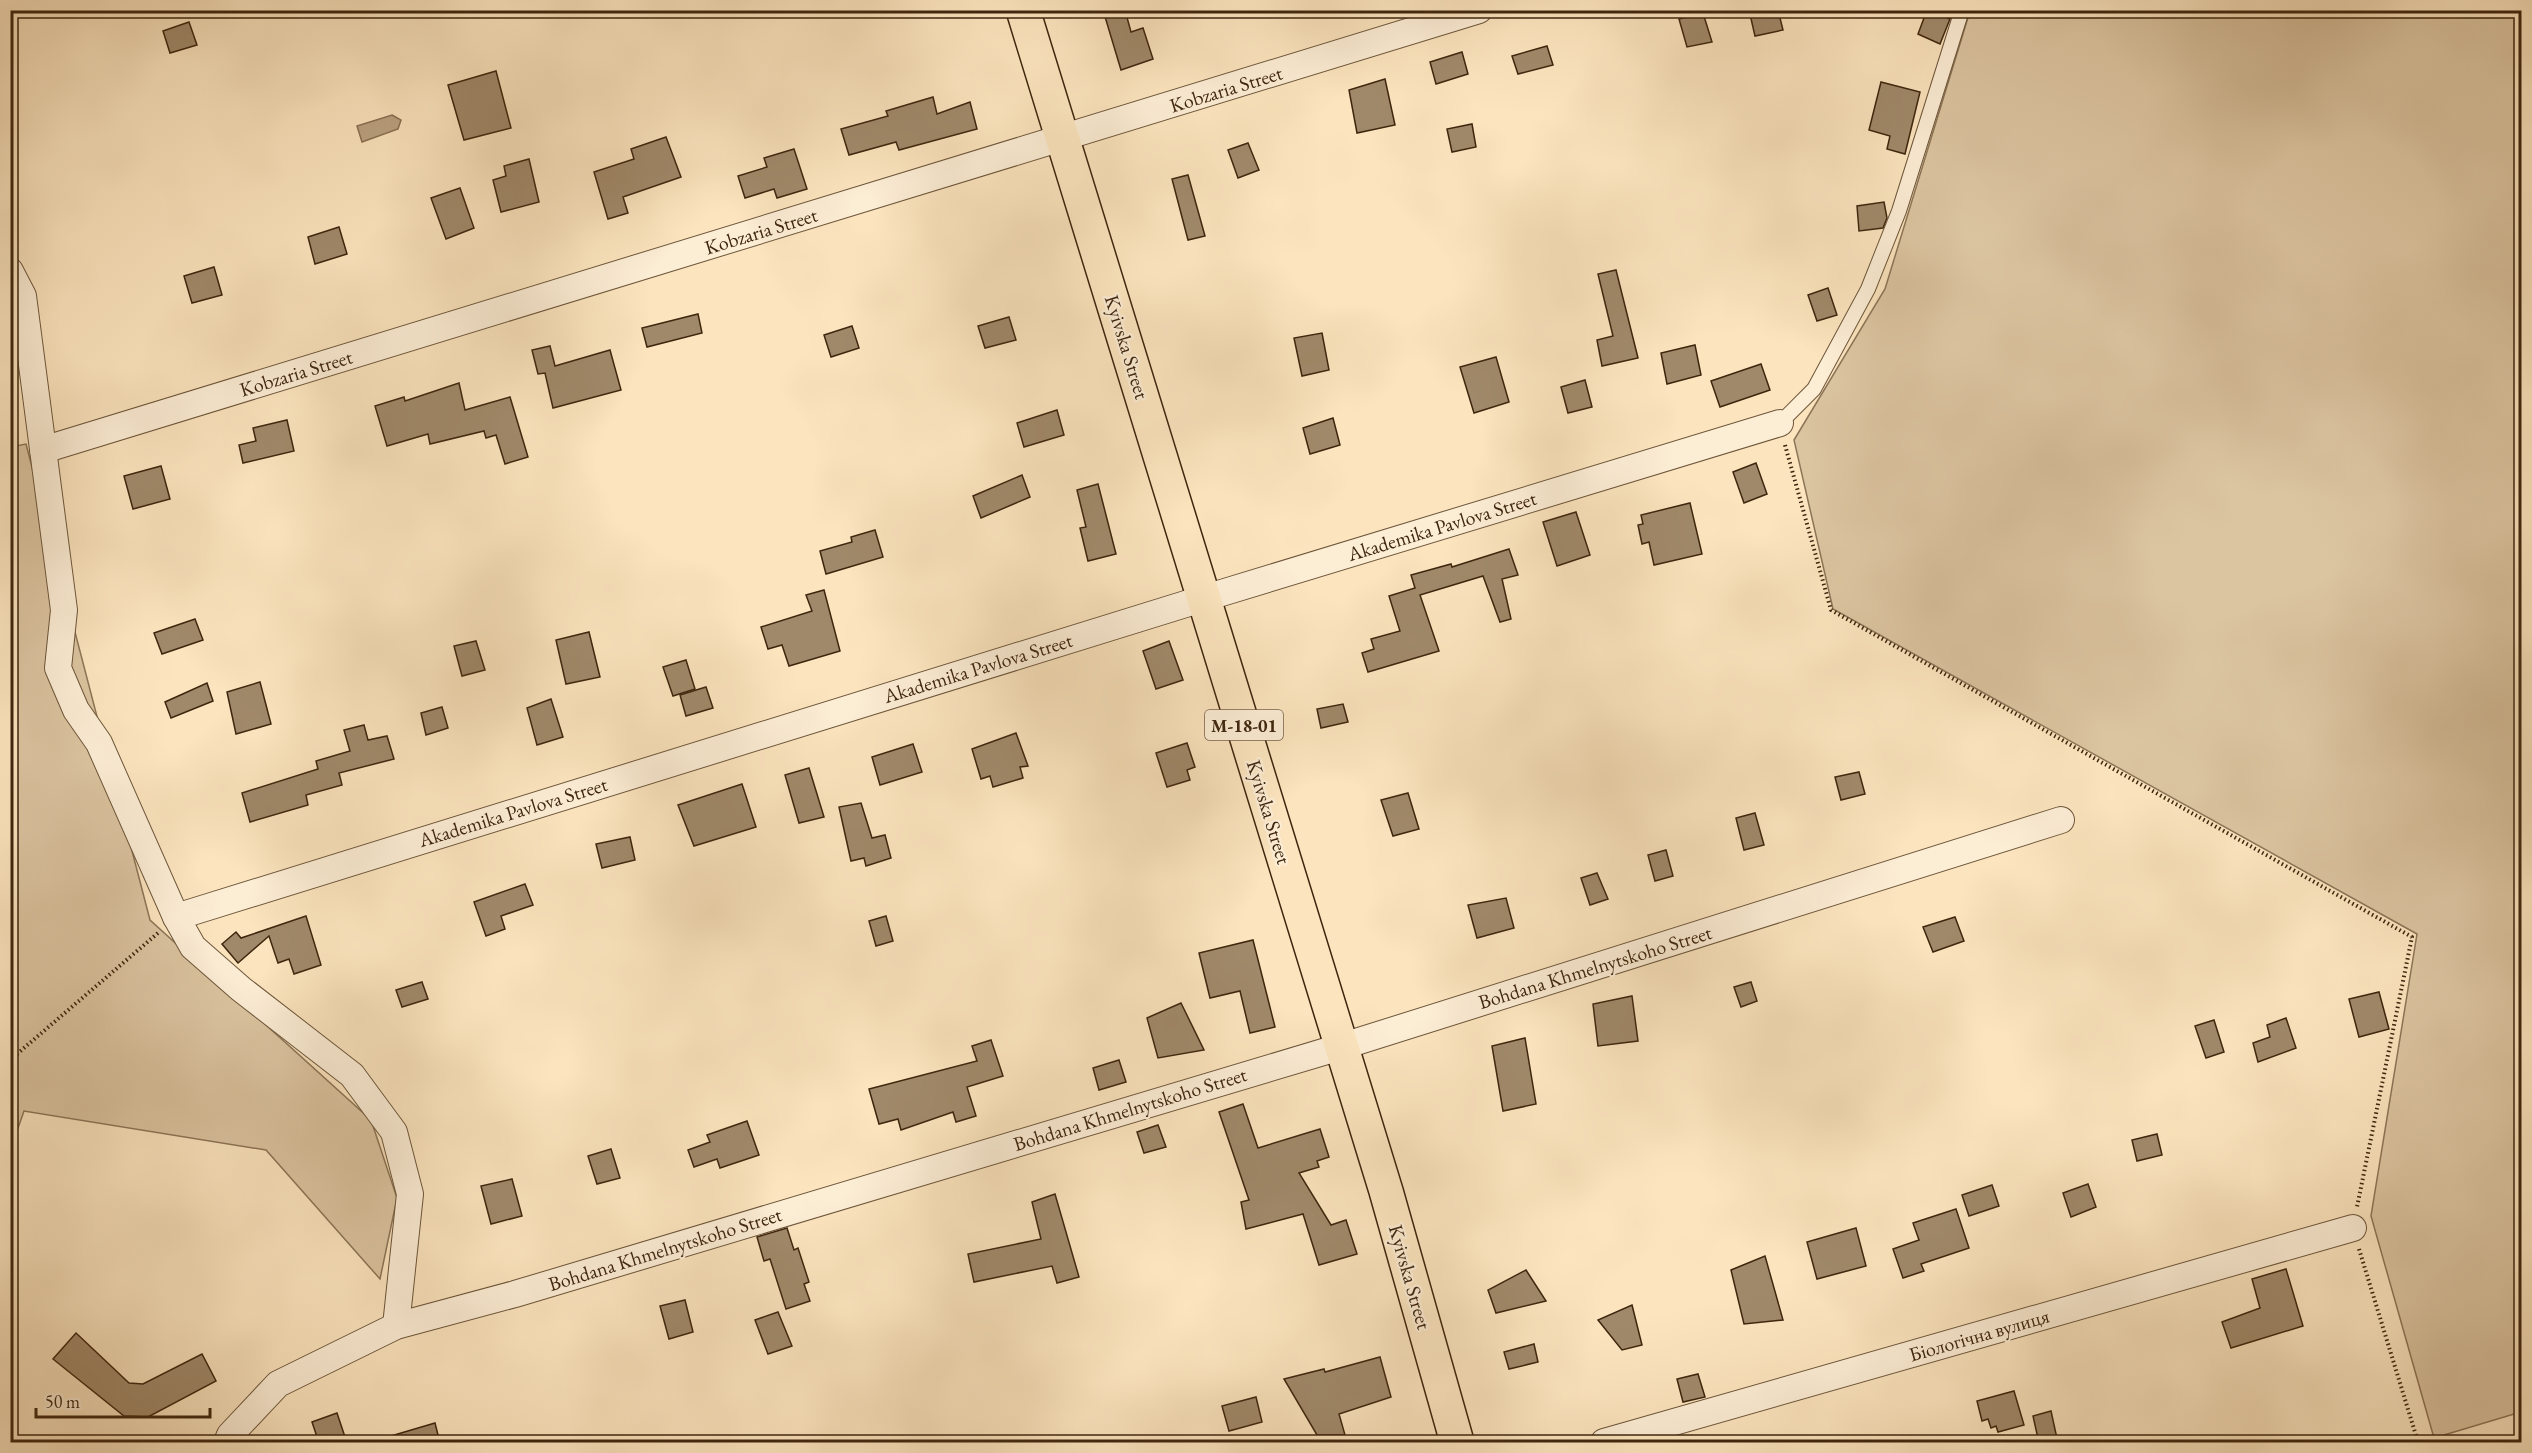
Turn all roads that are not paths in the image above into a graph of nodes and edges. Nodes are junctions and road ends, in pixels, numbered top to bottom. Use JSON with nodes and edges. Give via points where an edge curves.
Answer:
{"nodes":[{"id":1,"x":1023,"y":10,"type":"edge"},
{"id":2,"x":1479,"y":10,"type":"edge"},
{"id":3,"x":1962,"y":10,"type":"edge"},
{"id":4,"x":1062,"y":139,"type":"junction"},
{"id":5,"x":10,"y":271,"type":"edge"},
{"id":6,"x":1780,"y":423,"type":"joint"},
{"id":7,"x":43,"y":450,"type":"junction"},
{"id":8,"x":1205,"y":598,"type":"junction"},
{"id":9,"x":2061,"y":820,"type":"dead end"},
{"id":10,"x":176,"y":917,"type":"junction"},
{"id":11,"x":1340,"y":1047,"type":"junction"},
{"id":12,"x":2353,"y":1228,"type":"road end"},
{"id":13,"x":396,"y":1326,"type":"junction"},
{"id":14,"x":227,"y":1443,"type":"edge"},
{"id":15,"x":1457,"y":1443,"type":"edge"},
{"id":16,"x":1604,"y":1443,"type":"edge"}],
"edges":[{"from":1,"to":4,"type":"highway","name":"Kyivska Street","number":"М-18-01"},
{"from":2,"to":4,"type":"street","name":"Kobzaria Street"},
{"from":3,"to":6,"type":"lane","via":[[1899,211],[1868,289],[1814,389]]},
{"from":4,"to":7,"type":"street","name":"Kobzaria Street"},
{"from":4,"to":8,"type":"highway","name":"Kyivska Street","number":"М-18-01"},
{"from":5,"to":7,"type":"street","via":[[23,296]]},
{"from":6,"to":8,"type":"street","name":"Akademika Pavlova Street"},
{"from":7,"to":10,"type":"street","via":[[64,610],[58,668],[76,710],[99,743]]},
{"from":8,"to":10,"type":"street","name":"Akademika Pavlova Street"},
{"from":8,"to":11,"type":"highway","name":"Kyivska Street","number":"М-18-01"},
{"from":9,"to":11,"type":"street","name":"Bohdana Khmelnytskoho Street"},
{"from":10,"to":13,"type":"street","via":[[194,947],[241,989],[352,1075],[394,1132],[410,1194]]},
{"from":11,"to":13,"type":"street","name":"Bohdana Khmelnytskoho Street","via":[[515,1294]]},
{"from":11,"to":15,"type":"highway","name":"Kyivska Street","number":"М-18-01","via":[[1386,1191]]},
{"from":12,"to":16,"type":"street","name":"Біологічна вулиця"},
{"from":13,"to":14,"type":"street","name":"Bohdana Khmelnytskoho Street","via":[[278,1384]]}]}
